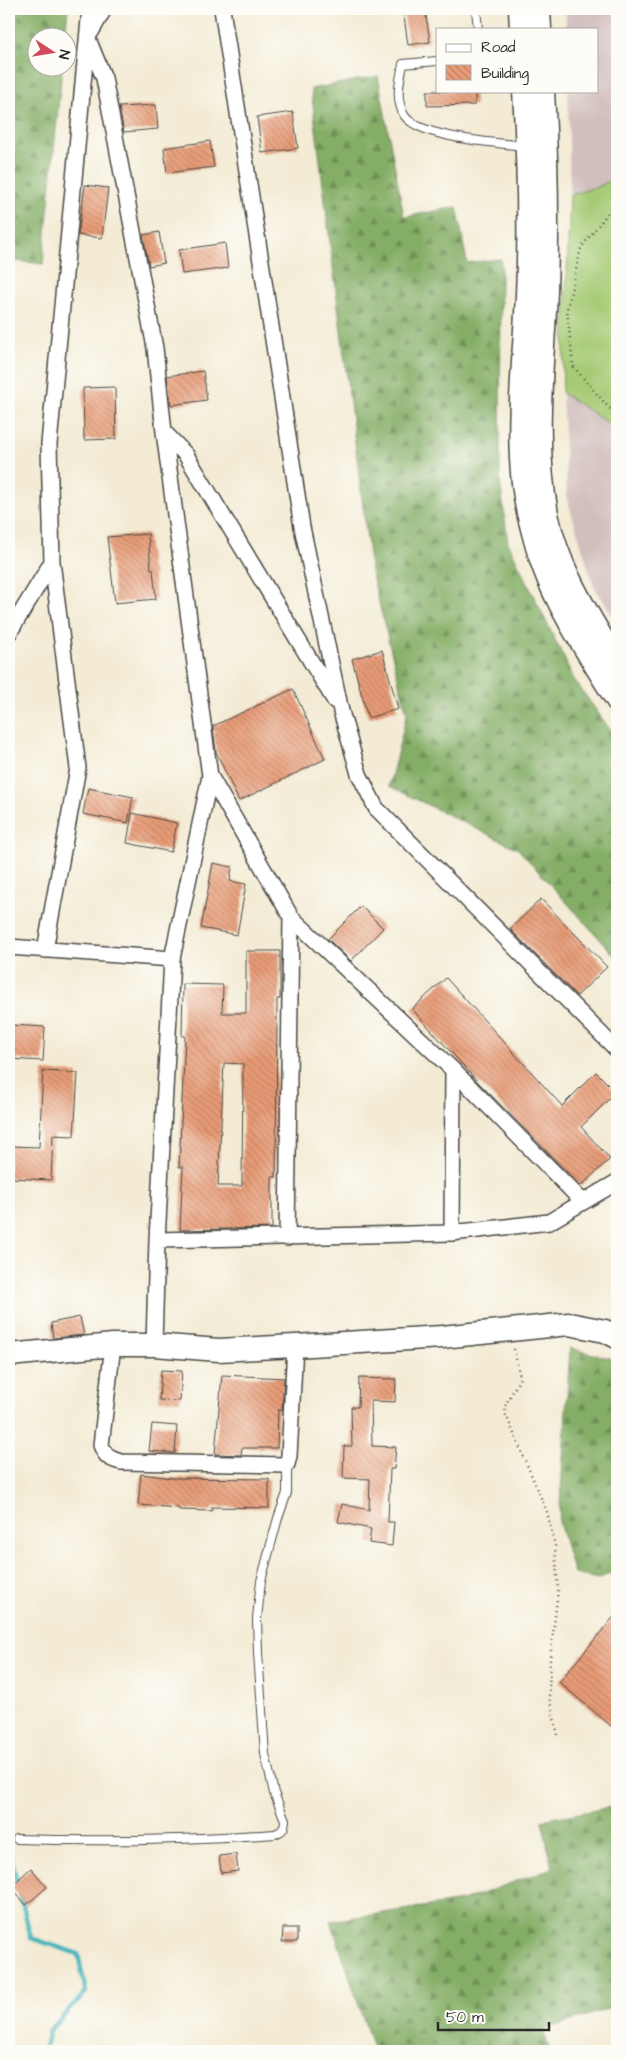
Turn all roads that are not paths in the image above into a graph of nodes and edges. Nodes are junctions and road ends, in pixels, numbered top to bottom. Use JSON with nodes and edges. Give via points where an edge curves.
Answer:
{"nodes":[{"id":1,"x":90,"y":9,"type":"edge"},
{"id":2,"x":104,"y":9,"type":"edge"},
{"id":3,"x":222,"y":9,"type":"edge"},
{"id":4,"x":476,"y":9,"type":"edge"},
{"id":5,"x":520,"y":9,"type":"edge"},
{"id":6,"x":539,"y":9,"type":"edge"},
{"id":7,"x":478,"y":28,"type":"edge"},
{"id":8,"x":521,"y":28,"type":"edge"},
{"id":9,"x":540,"y":28,"type":"edge"},
{"id":10,"x":88,"y":38,"type":"junction"},
{"id":11,"x":436,"y":61,"type":"edge"},
{"id":12,"x":524,"y":92,"type":"edge"},
{"id":13,"x":543,"y":92,"type":"edge"},
{"id":14,"x":527,"y":146,"type":"junction"},
{"id":15,"x":164,"y":432,"type":"junction"},
{"id":16,"x":52,"y":562,"type":"junction"},
{"id":17,"x":9,"y":633,"type":"edge"},
{"id":18,"x":617,"y":663,"type":"edge"},
{"id":19,"x":617,"y":700,"type":"edge"},
{"id":20,"x":340,"y":710,"type":"junction"},
{"id":21,"x":210,"y":776,"type":"junction"},
{"id":22,"x":291,"y":917,"type":"junction"},
{"id":23,"x":9,"y":947,"type":"edge"},
{"id":24,"x":45,"y":950,"type":"junction"},
{"id":25,"x":172,"y":960,"type":"junction"},
{"id":26,"x":617,"y":1050,"type":"edge"},
{"id":27,"x":453,"y":1070,"type":"junction"},
{"id":28,"x":617,"y":1182,"type":"edge"},
{"id":29,"x":582,"y":1201,"type":"junction"},
{"id":30,"x":452,"y":1233,"type":"junction"},
{"id":31,"x":287,"y":1238,"type":"junction"},
{"id":32,"x":157,"y":1240,"type":"junction"},
{"id":33,"x":617,"y":1337,"type":"edge"},
{"id":34,"x":113,"y":1345,"type":"junction"},
{"id":35,"x":154,"y":1345,"type":"junction"},
{"id":36,"x":295,"y":1346,"type":"junction"},
{"id":37,"x":9,"y":1355,"type":"edge"},
{"id":38,"x":287,"y":1464,"type":"junction"},
{"id":39,"x":17,"y":1839,"type":"dead end"}],
"edges":[{"from":1,"to":10,"type":"street"},
{"from":2,"to":10,"type":"street"},
{"from":3,"to":20,"type":"street","via":[[302,527]]},
{"from":4,"to":7,"type":"lane"},
{"from":5,"to":8,"type":"main road"},
{"from":6,"to":9,"type":"main road"},
{"from":10,"to":15,"type":"street","via":[[104,78],[155,348]]},
{"from":10,"to":16,"type":"street","via":[[49,444]]},
{"from":11,"to":14,"type":"lane","via":[[403,64],[397,93],[403,115],[425,130],[471,140]]},
{"from":12,"to":14,"type":"main road"},
{"from":13,"to":18,"type":"main road","via":[[546,289],[540,465],[548,515],[562,562],[579,600]]},
{"from":14,"to":19,"type":"main road","via":[[527,289],[521,429],[529,519],[544,569]]},
{"from":15,"to":20,"type":"street","via":[[186,455]]},
{"from":15,"to":21,"type":"street"},
{"from":16,"to":17,"type":"street"},
{"from":16,"to":24,"type":"street","via":[[78,768]]},
{"from":20,"to":26,"type":"street","via":[[359,774],[376,808]]},
{"from":21,"to":22,"type":"street"},
{"from":21,"to":25,"type":"street"},
{"from":22,"to":27,"type":"street"},
{"from":22,"to":31,"type":"street"},
{"from":23,"to":24,"type":"street"},
{"from":24,"to":25,"type":"street"},
{"from":25,"to":32,"type":"street"},
{"from":27,"to":29,"type":"street"},
{"from":27,"to":30,"type":"street"},
{"from":28,"to":29,"type":"street"},
{"from":29,"to":30,"type":"street","via":[[549,1222]]},
{"from":30,"to":31,"type":"street"},
{"from":31,"to":32,"type":"street"},
{"from":32,"to":35,"type":"street"},
{"from":33,"to":36,"type":"main road","via":[[605,1331],[569,1324],[442,1337]]},
{"from":34,"to":35,"type":"main road"},
{"from":34,"to":37,"type":"main road"},
{"from":34,"to":38,"type":"street","via":[[101,1445],[111,1460]]},
{"from":35,"to":36,"type":"main road","via":[[219,1350]]},
{"from":36,"to":38,"type":"street"},
{"from":38,"to":39,"type":"lane","via":[[287,1493],[261,1581],[258,1618],[265,1754],[284,1820],[281,1832],[206,1839],[93,1842]]}]}
